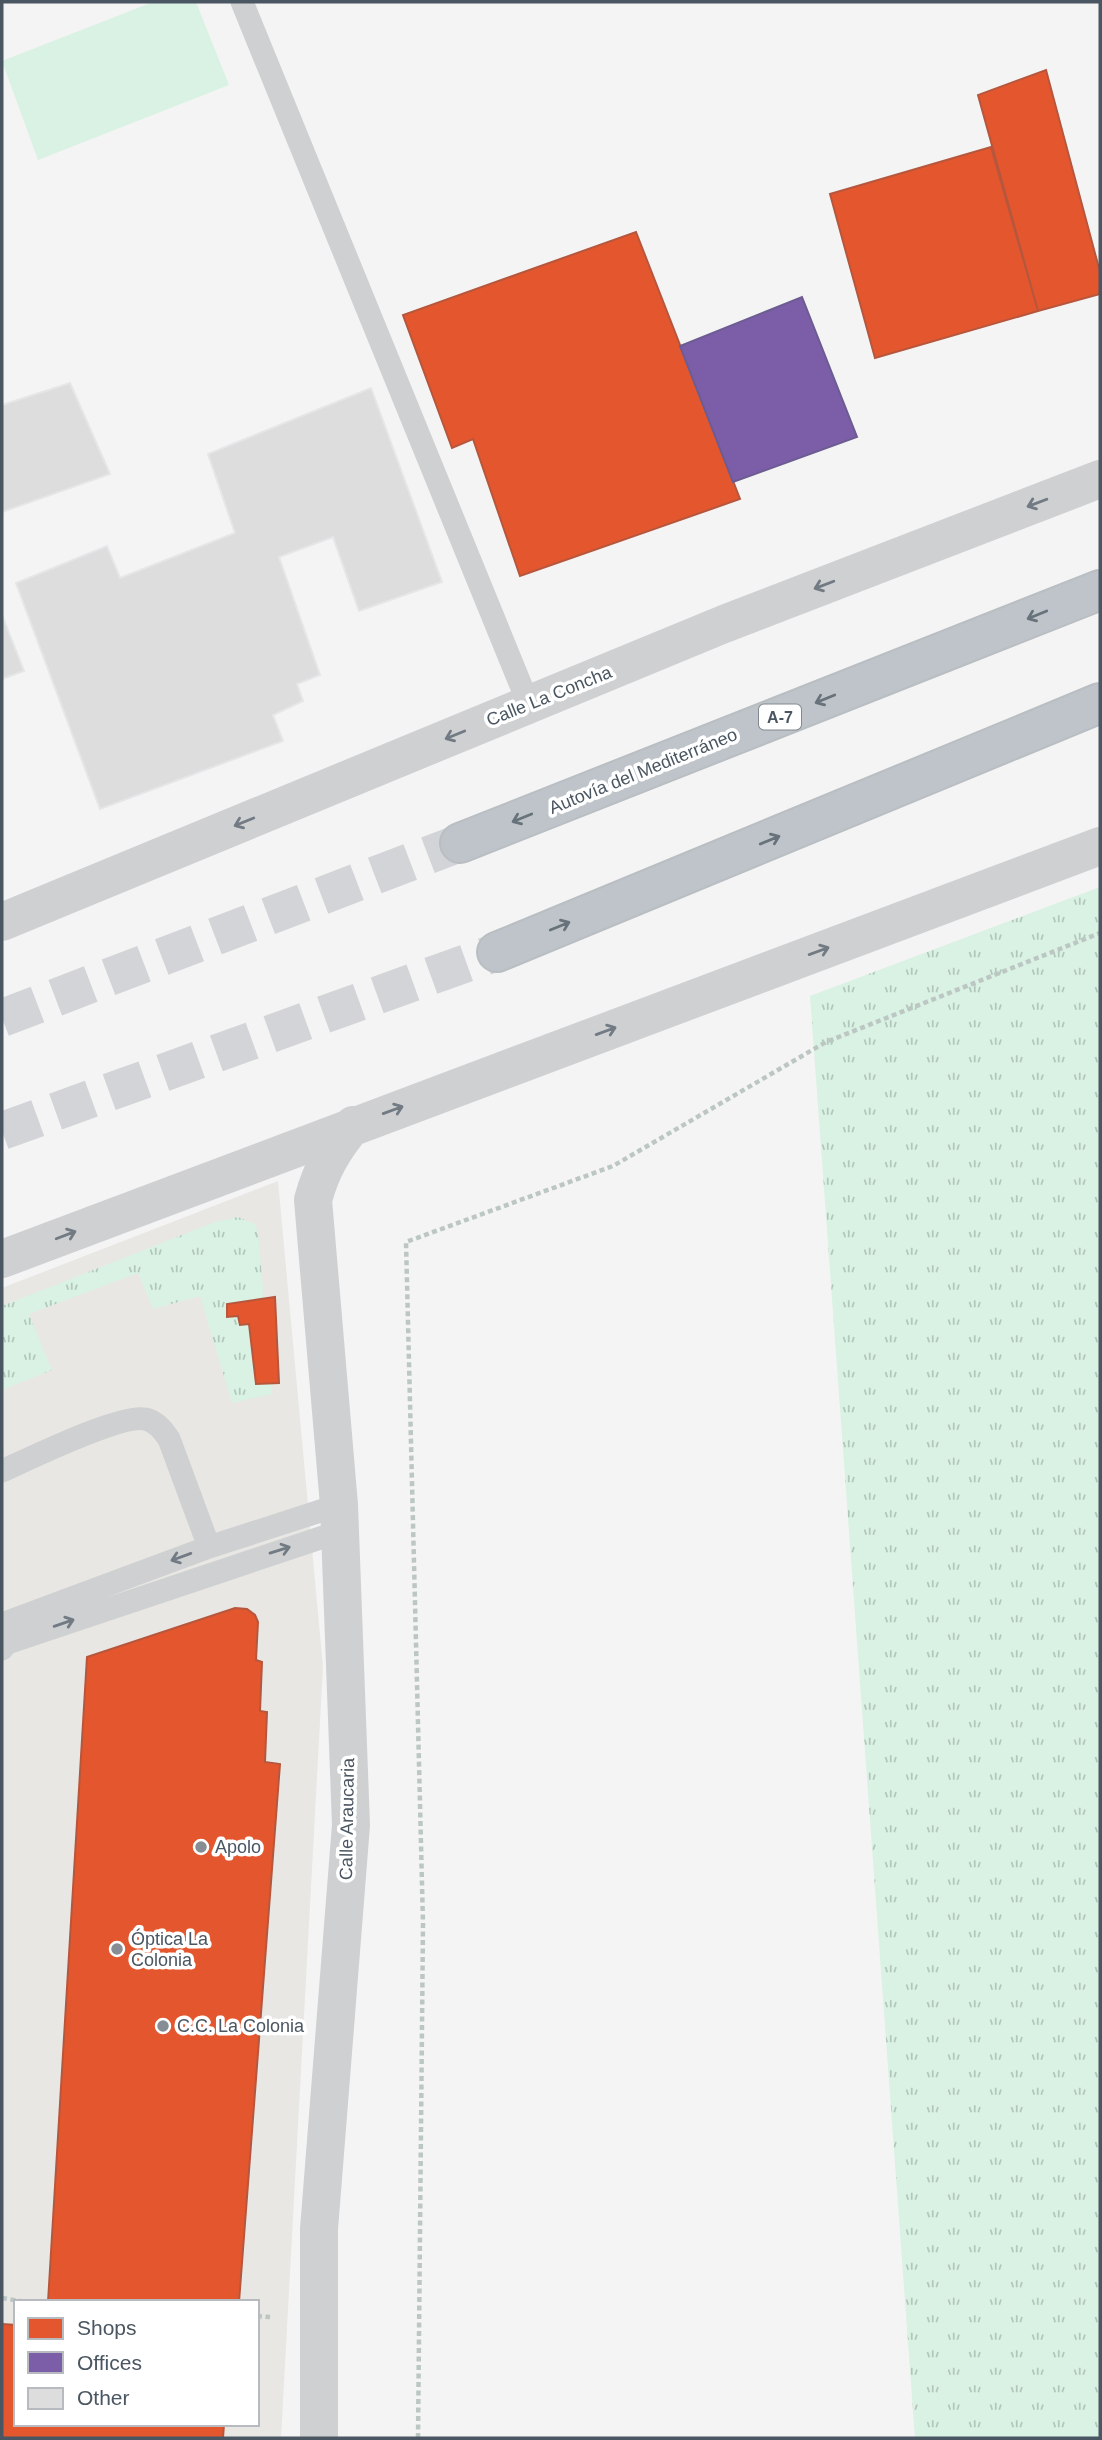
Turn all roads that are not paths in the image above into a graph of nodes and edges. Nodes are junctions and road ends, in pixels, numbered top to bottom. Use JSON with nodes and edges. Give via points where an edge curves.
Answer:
{"nodes":[{"id":1,"x":242,"y":2,"type":"edge"},
{"id":2,"x":1100,"y":479,"type":"edge"},
{"id":3,"x":1100,"y":590,"type":"edge"},
{"id":4,"x":1100,"y":703,"type":"edge"},
{"id":5,"x":529,"y":705,"type":"junction"},
{"id":6,"x":1100,"y":732,"type":"edge"},
{"id":7,"x":960,"y":762,"type":"junction"},
{"id":8,"x":460,"y":843,"type":"tunnel mouth"},
{"id":9,"x":1100,"y":846,"type":"edge"},
{"id":10,"x":2,"y":922,"type":"edge"},
{"id":11,"x":497,"y":952,"type":"tunnel mouth"},
{"id":12,"x":353,"y":1125,"type":"junction"},
{"id":13,"x":231,"y":1172,"type":"junction"},
{"id":14,"x":313,"y":1200,"type":"junction"},
{"id":15,"x":2,"y":1259,"type":"edge"},
{"id":16,"x":2,"y":1471,"type":"edge"},
{"id":17,"x":340,"y":1518,"type":"junction"},
{"id":18,"x":209,"y":1547,"type":"junction"},
{"id":19,"x":2,"y":1623,"type":"edge"},
{"id":20,"x":2,"y":1649,"type":"edge"},
{"id":21,"x":319,"y":2438,"type":"edge"}],
"edges":[{"from":1,"to":5,"type":"lane"},
{"from":2,"to":5,"type":"street","name":"Calle La Concha","one_way":true,"via":[[724,624]]},
{"from":3,"to":8,"type":"highway","name":"Autovía del Mediterráneo","number":"A-7","one_way":true},
{"from":4,"to":7,"type":"highway"},
{"from":5,"to":10,"type":"street","name":"Calle La Concha","one_way":true},
{"from":6,"to":7,"type":"highway"},
{"from":11,"to":7,"type":"highway","one_way":true},
{"from":12,"to":9,"type":"street","one_way":true},
{"from":12,"to":13,"type":"street"},
{"from":12,"to":14,"type":"street","name":"Calle Araucaria","via":[[320,1173]]},
{"from":13,"to":14,"type":"street","via":[[278,1176]]},
{"from":15,"to":13,"type":"street","one_way":true},
{"from":14,"to":17,"type":"street","name":"Calle Araucaria"},
{"from":16,"to":18,"type":"lane","via":[[123,1421],[146,1419],[169,1439]]},
{"from":17,"to":18,"type":"lane"},
{"from":20,"to":17,"type":"lane","one_way":true,"via":[[7,1643]]},
{"from":17,"to":21,"type":"street","name":"Calle Araucaria","via":[[351,1825],[319,2229]]},
{"from":18,"to":19,"type":"lane","one_way":true}]}
